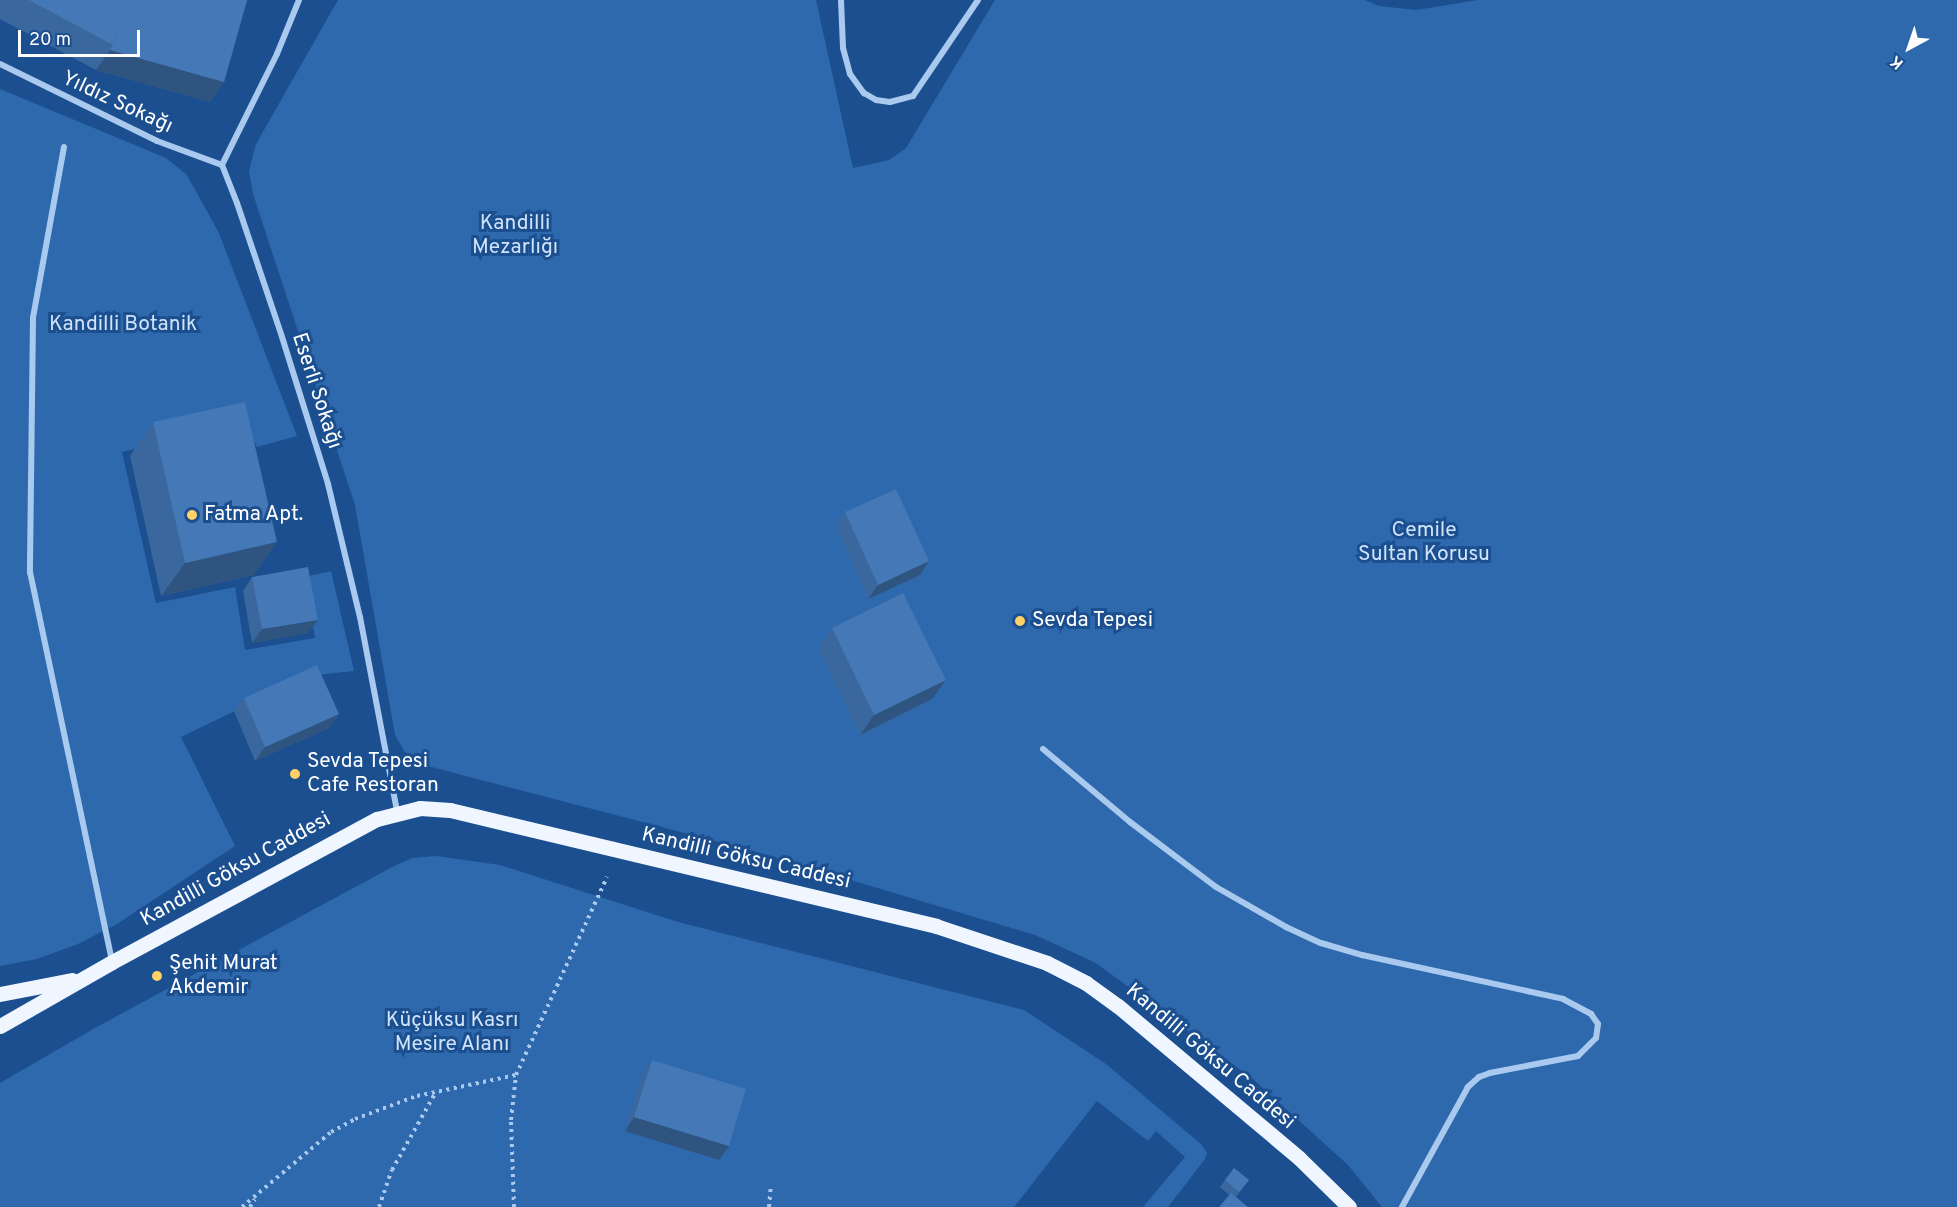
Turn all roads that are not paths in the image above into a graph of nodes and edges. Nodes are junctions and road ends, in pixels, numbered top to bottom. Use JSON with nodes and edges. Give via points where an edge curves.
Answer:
{"nodes":[{"id":1,"x":298,"y":0,"type":"edge"},
{"id":2,"x":841,"y":0,"type":"edge"},
{"id":3,"x":978,"y":0,"type":"edge"},
{"id":4,"x":0,"y":64,"type":"edge"},
{"id":5,"x":64,"y":147,"type":"dead end"},
{"id":6,"x":222,"y":165,"type":"junction"},
{"id":7,"x":1043,"y":749,"type":"dead end"},
{"id":8,"x":397,"y":811,"type":"junction"},
{"id":9,"x":112,"y":962,"type":"junction"},
{"id":10,"x":84,"y":978,"type":"junction"},
{"id":11,"x":0,"y":993,"type":"edge"},
{"id":12,"x":0,"y":1026,"type":"edge"},
{"id":13,"x":1349,"y":1207,"type":"edge"},
{"id":14,"x":1402,"y":1207,"type":"edge"}],
"edges":[{"from":1,"to":6,"type":"street","via":[[277,54]]},
{"from":2,"to":3,"type":"street","via":[[843,48],[850,74],[864,93],[890,102],[913,96]]},
{"from":4,"to":6,"type":"street","name":"Yıldız Sokağı","via":[[157,141]]},
{"from":5,"to":9,"type":"street","via":[[33,318],[30,572]]},
{"from":6,"to":8,"type":"street","name":"Eserli Sokağı","via":[[328,484],[358,607]]},
{"from":7,"to":14,"type":"street","via":[[1130,822],[1216,886],[1286,927],[1362,955],[1563,999],[1591,1014],[1598,1024],[1596,1038],[1578,1056],[1490,1073],[1468,1088]]},
{"from":8,"to":9,"type":"main road","name":"Kandilli Göksu Caddesi","via":[[349,832]]},
{"from":8,"to":13,"type":"main road","name":"Kandilli Göksu Caddesi","via":[[450,810],[936,926],[1047,963],[1086,983],[1118,1006],[1299,1158]]},
{"from":9,"to":10,"type":"main road","name":"Kandilli Göksu Caddesi"},
{"from":10,"to":11,"type":"main road","name":"Kandilli Göksu Caddesi"},
{"from":10,"to":12,"type":"main road","name":"Kandilli Göksu Caddesi"}]}
